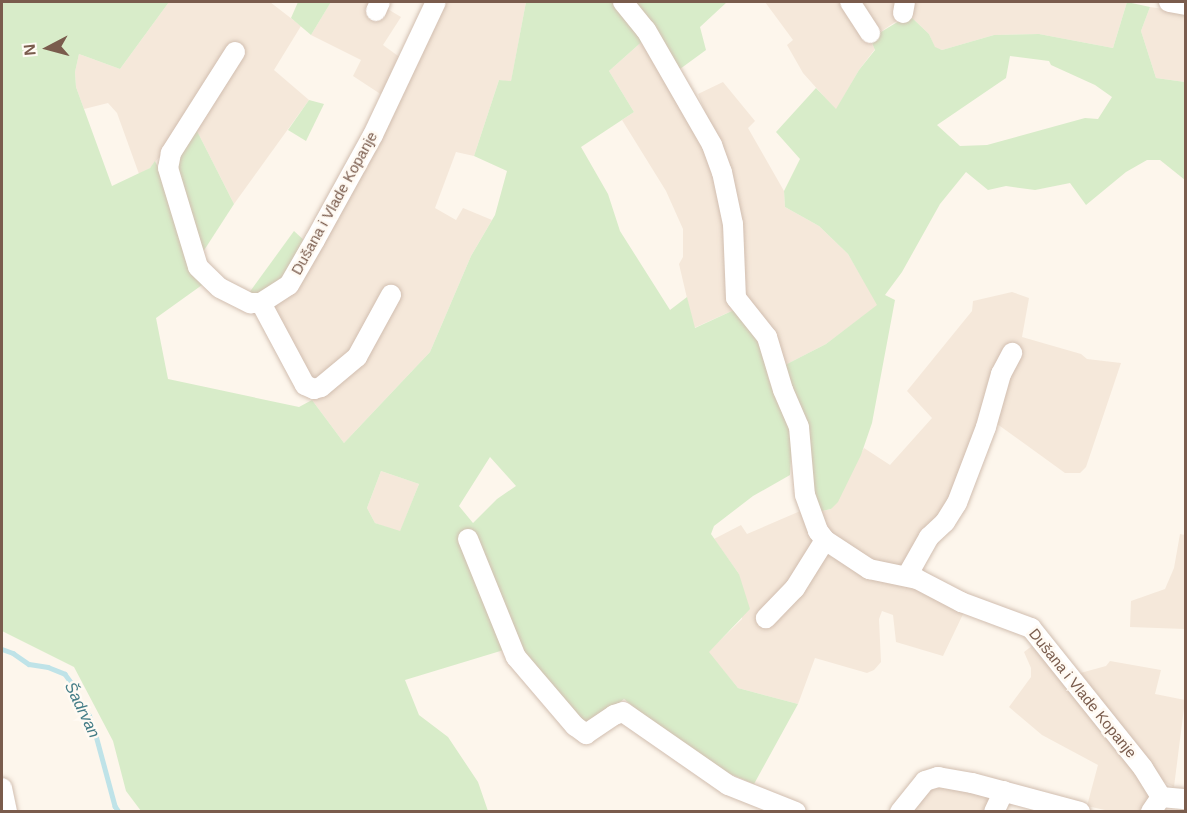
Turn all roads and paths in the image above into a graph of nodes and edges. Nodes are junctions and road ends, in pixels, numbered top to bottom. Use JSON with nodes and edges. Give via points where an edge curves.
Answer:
{"nodes":[{"id":1,"x":436,"y":2,"type":"edge"},
{"id":2,"x":623,"y":2,"type":"edge"},
{"id":3,"x":850,"y":2,"type":"edge"},
{"id":4,"x":1169,"y":2,"type":"edge"},
{"id":5,"x":1185,"y":5,"type":"edge"},
{"id":6,"x":870,"y":33,"type":"dead end"},
{"id":7,"x":235,"y":52,"type":"dead end"},
{"id":8,"x":391,"y":295,"type":"dead end"},
{"id":9,"x":261,"y":303,"type":"junction"},
{"id":10,"x":1012,"y":353,"type":"dead end"},
{"id":11,"x":468,"y":539,"type":"dead end"},
{"id":12,"x":825,"y":540,"type":"junction"},
{"id":13,"x":907,"y":576,"type":"junction"},
{"id":14,"x":766,"y":618,"type":"dead end"},
{"id":15,"x":2,"y":788,"type":"edge"},
{"id":16,"x":1005,"y":791,"type":"junction"},
{"id":17,"x":1185,"y":799,"type":"edge"},
{"id":18,"x":1156,"y":804,"type":"edge"},
{"id":19,"x":8,"y":812,"type":"edge"},
{"id":20,"x":796,"y":812,"type":"edge"},
{"id":21,"x":900,"y":812,"type":"edge"},
{"id":22,"x":994,"y":812,"type":"edge"},
{"id":23,"x":1080,"y":812,"type":"edge"}],
"edges":[{"from":1,"to":9,"type":"street","name":"Dušana i Vlade Kopanje","via":[[374,135],[289,285]]},
{"from":2,"to":12,"type":"street","name":"Dušana i Vlade Kopanje","via":[[646,30],[698,117],[722,172],[733,224],[736,298],[762,328],[774,353],[783,390],[799,427],[805,495]]},
{"from":3,"to":6,"type":"street"},
{"from":4,"to":5,"type":"street"},
{"from":7,"to":9,"type":"street","via":[[171,153],[168,168],[189,243],[204,276],[228,293],[250,303]]},
{"from":8,"to":9,"type":"street","via":[[357,357],[314,389],[305,384]]},
{"from":10,"to":13,"type":"street","via":[[1001,374],[957,503],[929,537]]},
{"from":11,"to":20,"type":"street","via":[[516,657],[576,726],[586,734],[623,712],[728,785]]},
{"from":12,"to":13,"type":"street","name":"Dušana i Vlade Kopanje","via":[[869,569]]},
{"from":12,"to":14,"type":"street","via":[[795,588]]},
{"from":13,"to":18,"type":"street","name":"Dušana i Vlade Kopanje","via":[[961,602],[1031,628],[1110,724]]},
{"from":15,"to":19,"type":"street"},
{"from":16,"to":21,"type":"street","via":[[946,777],[931,778],[915,790]]},
{"from":16,"to":22,"type":"street"},
{"from":16,"to":23,"type":"street"},
{"from":17,"to":18,"type":"street","name":"Dušana i Vlade Kopanje"}]}
